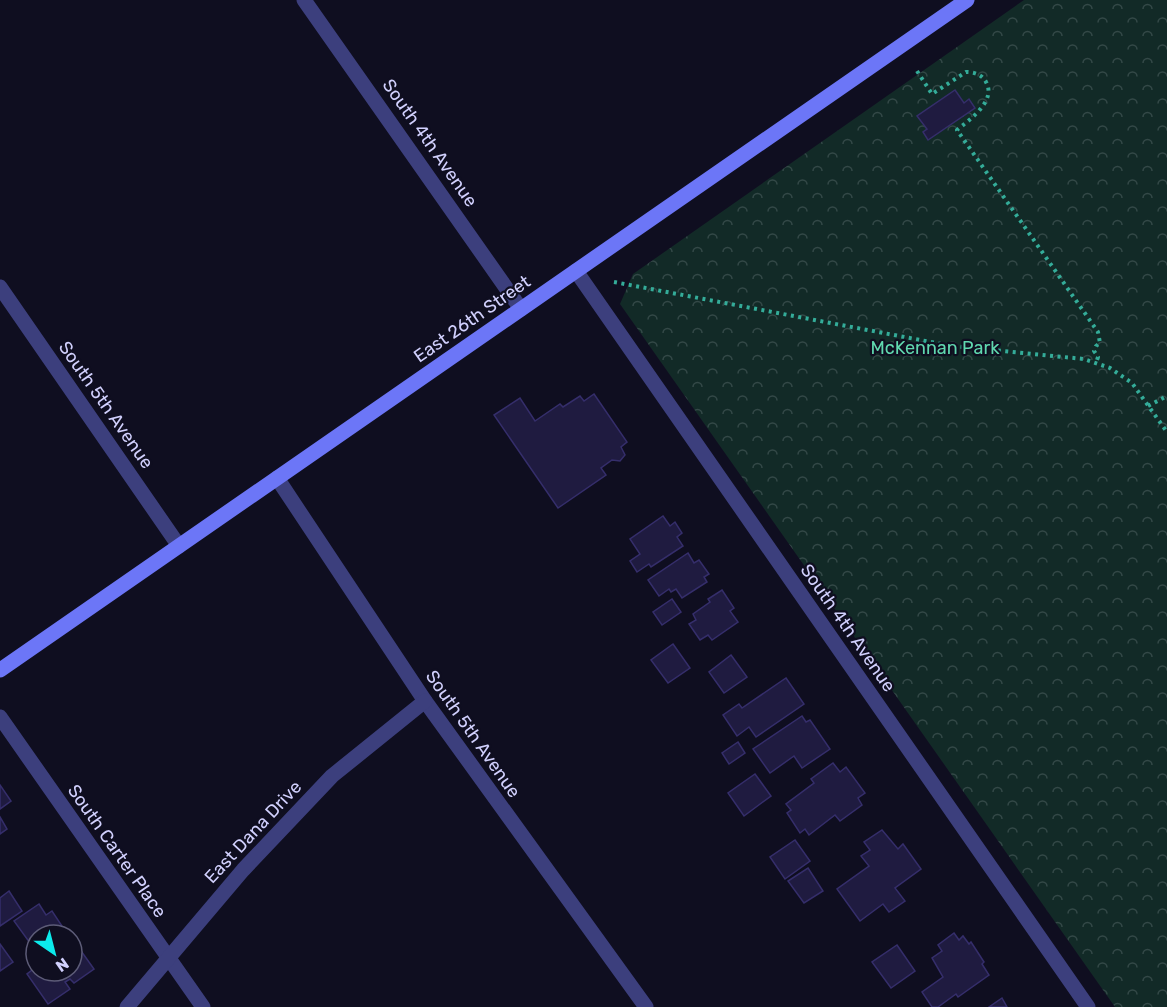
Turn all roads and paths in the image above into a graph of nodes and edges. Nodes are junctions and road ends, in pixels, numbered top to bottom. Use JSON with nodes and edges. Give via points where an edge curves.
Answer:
{"nodes":[{"id":1,"x":967,"y":0,"type":"edge"},
{"id":2,"x":308,"y":1,"type":"edge"},
{"id":3,"x":917,"y":71,"type":"dead end"},
{"id":4,"x":576,"y":271,"type":"junction"},
{"id":5,"x":614,"y":282,"type":"dead end"},
{"id":6,"x":0,"y":286,"type":"edge"},
{"id":7,"x":521,"y":309,"type":"junction"},
{"id":8,"x":1096,"y":363,"type":"junction"},
{"id":9,"x":1167,"y":396,"type":"edge"},
{"id":10,"x":1148,"y":406,"type":"junction"},
{"id":11,"x":1167,"y":432,"type":"edge"},
{"id":12,"x":277,"y":478,"type":"junction"},
{"id":13,"x":179,"y":546,"type":"junction"},
{"id":14,"x":0,"y":670,"type":"edge"},
{"id":15,"x":425,"y":701,"type":"junction"},
{"id":16,"x":0,"y":717,"type":"edge"},
{"id":17,"x":169,"y":959,"type":"junction"},
{"id":18,"x":127,"y":1007,"type":"edge"},
{"id":19,"x":203,"y":1007,"type":"edge"},
{"id":20,"x":646,"y":1007,"type":"edge"},
{"id":21,"x":1088,"y":1007,"type":"edge"}],
"edges":[{"from":1,"to":4,"type":"main road","name":"East 26th Street"},
{"from":2,"to":7,"type":"street","name":"South 4th Avenue"},
{"from":3,"to":8,"type":"path","via":[[932,94],[966,72],[986,81],[988,98],[957,130],[1098,332]]},
{"from":4,"to":7,"type":"main road","name":"East 26th Street"},
{"from":4,"to":21,"type":"street","name":"South 4th Avenue"},
{"from":5,"to":8,"type":"path","via":[[952,346]]},
{"from":6,"to":13,"type":"street","name":"South 5th Avenue"},
{"from":7,"to":12,"type":"main road","name":"East 26th Street"},
{"from":8,"to":10,"type":"path","via":[[1132,383]]},
{"from":9,"to":10,"type":"path"},
{"from":10,"to":11,"type":"path"},
{"from":12,"to":13,"type":"main road","name":"East 26th Street"},
{"from":12,"to":15,"type":"street","name":"South 5th Avenue"},
{"from":13,"to":14,"type":"main road","name":"East 26th Street"},
{"from":15,"to":17,"type":"street","name":"East Dana Drive","via":[[332,776],[243,870]]},
{"from":15,"to":20,"type":"street","name":"South 5th Avenue"},
{"from":16,"to":17,"type":"street","name":"South Carter Place"},
{"from":17,"to":18,"type":"street","name":"East Dana Drive"},
{"from":17,"to":19,"type":"street","name":"South Carter Place"}]}
